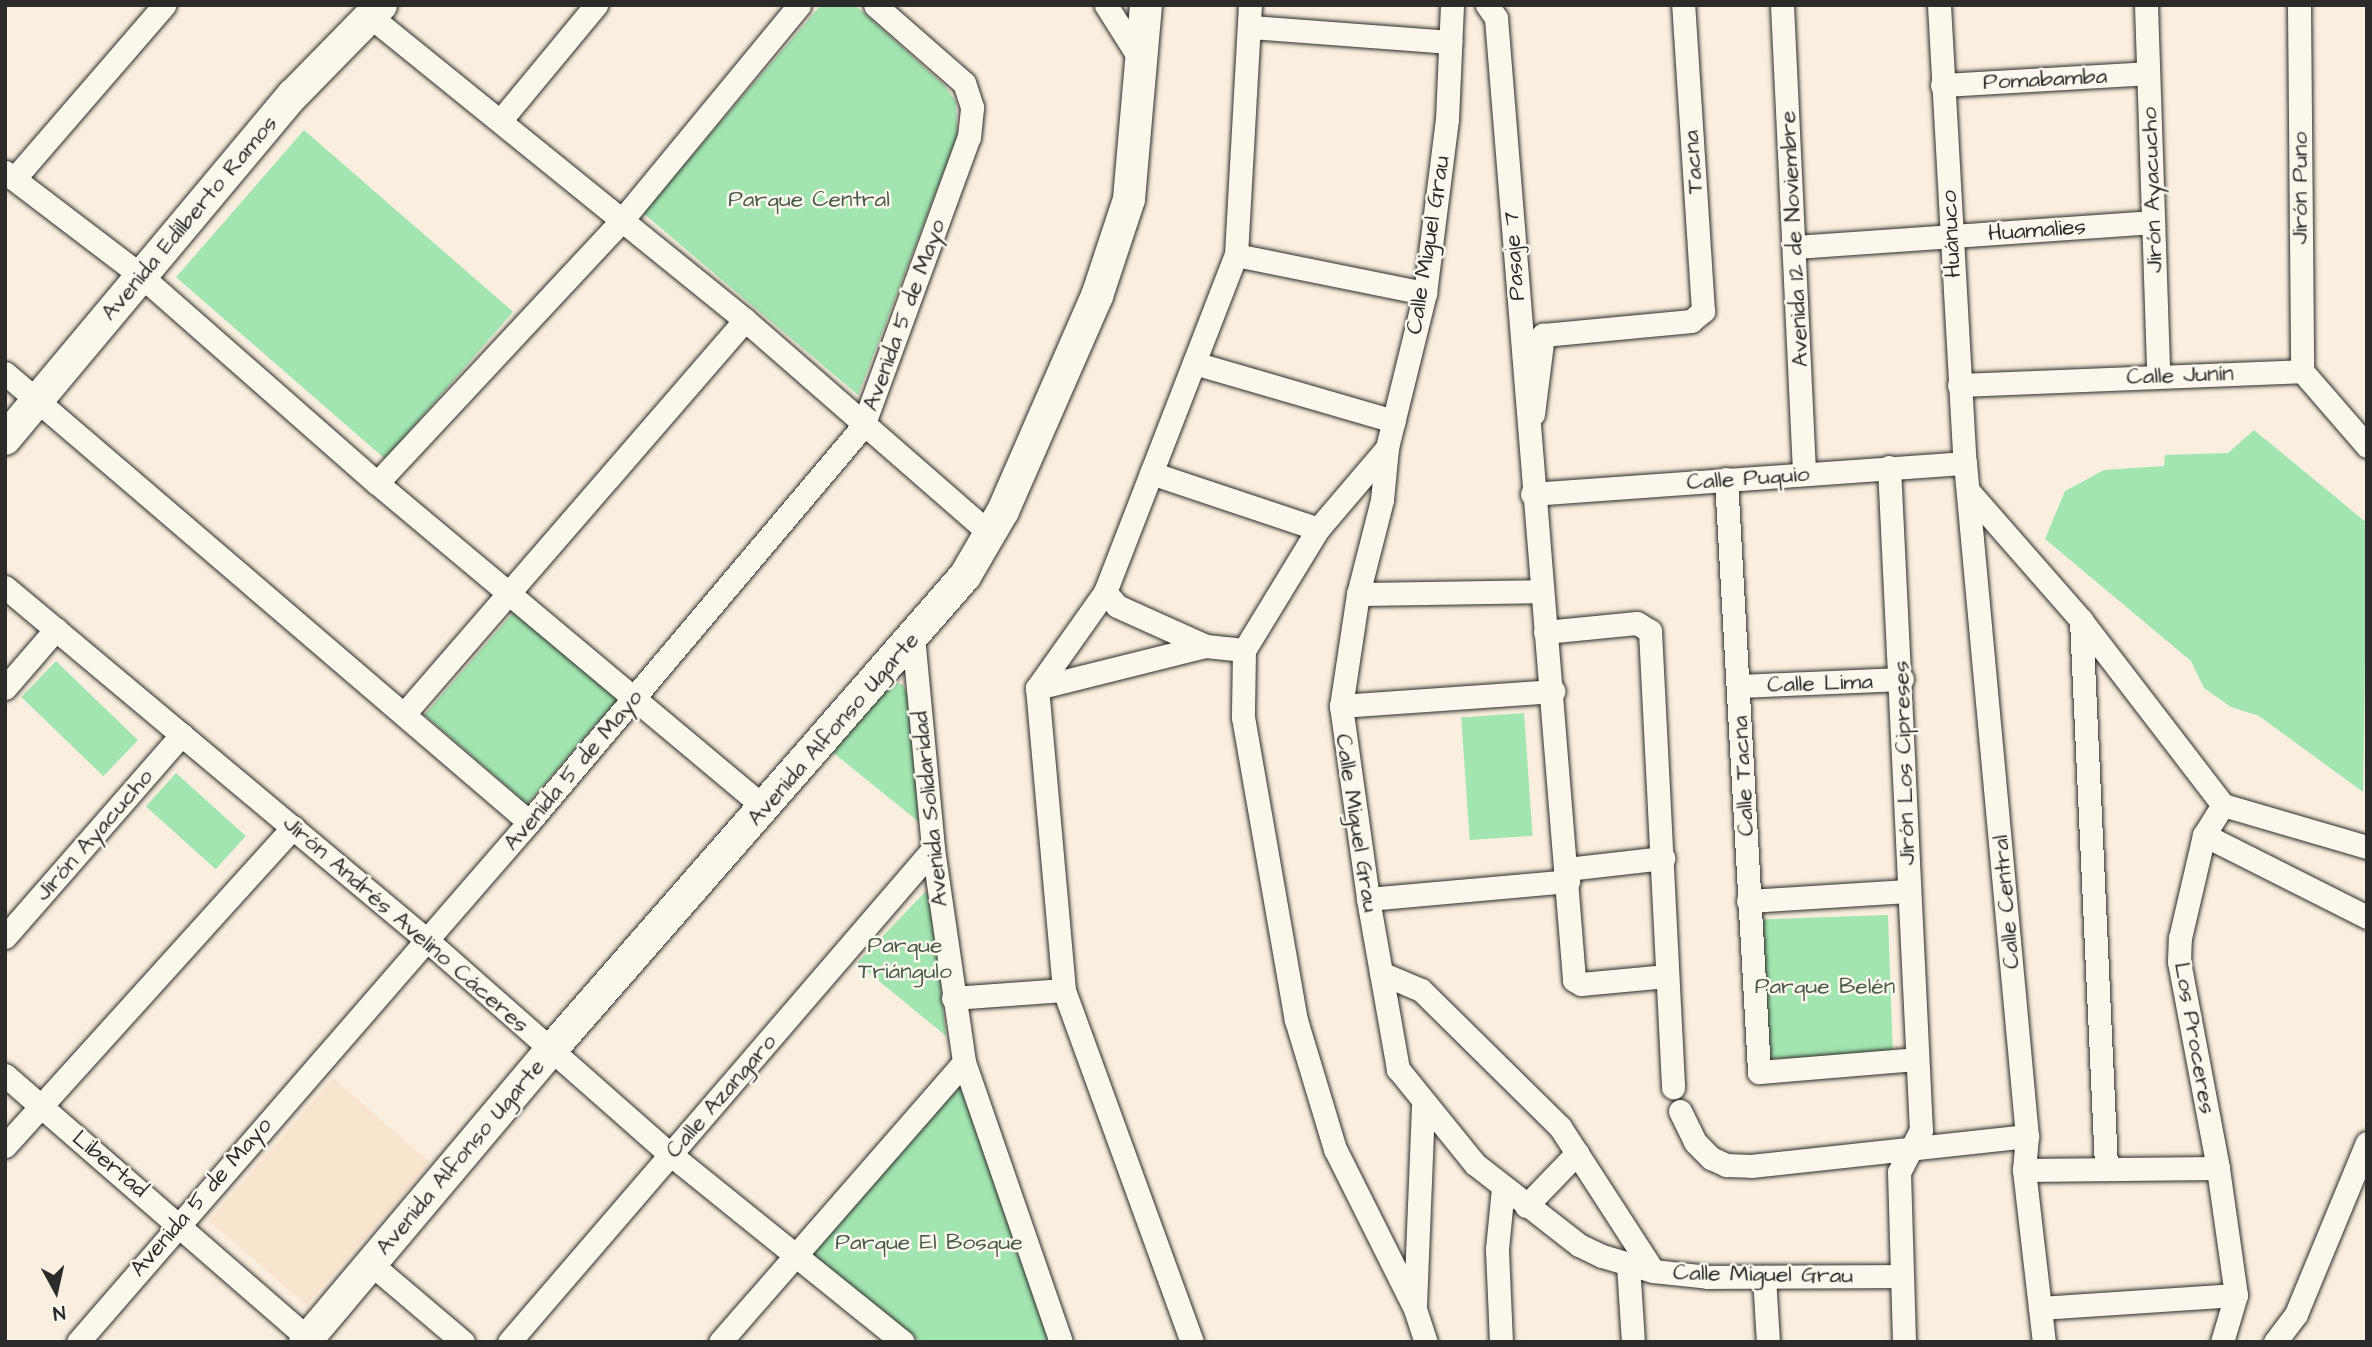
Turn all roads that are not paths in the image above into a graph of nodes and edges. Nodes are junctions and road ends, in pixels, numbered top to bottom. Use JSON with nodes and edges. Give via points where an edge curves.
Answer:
{"nodes":[{"id":1,"x":164,"y":5,"type":"edge"},
{"id":2,"x":596,"y":5,"type":"edge"},
{"id":3,"x":799,"y":5,"type":"edge"},
{"id":4,"x":875,"y":5,"type":"edge"},
{"id":5,"x":1105,"y":5,"type":"edge"},
{"id":6,"x":1146,"y":5,"type":"edge"},
{"id":7,"x":1452,"y":5,"type":"edge"},
{"id":8,"x":1683,"y":5,"type":"edge"},
{"id":9,"x":1782,"y":5,"type":"edge"},
{"id":10,"x":1939,"y":5,"type":"edge"},
{"id":11,"x":2146,"y":5,"type":"edge"},
{"id":12,"x":2299,"y":5,"type":"edge"},
{"id":13,"x":376,"y":11,"type":"edge"},
{"id":14,"x":1492,"y":12,"type":"edge"},
{"id":15,"x":1251,"y":16,"type":"edge"},
{"id":16,"x":1450,"y":43,"type":"junction"},
{"id":17,"x":1140,"y":59,"type":"junction"},
{"id":18,"x":2148,"y":73,"type":"junction"},
{"id":19,"x":1942,"y":85,"type":"junction"},
{"id":20,"x":499,"y":121,"type":"junction"},
{"id":21,"x":10,"y":176,"type":"edge"},
{"id":22,"x":622,"y":220,"type":"junction"},
{"id":23,"x":2153,"y":222,"type":"junction"},
{"id":24,"x":1952,"y":237,"type":"junction"},
{"id":25,"x":1796,"y":247,"type":"junction"},
{"id":26,"x":1236,"y":255,"type":"junction"},
{"id":27,"x":140,"y":275,"type":"junction"},
{"id":28,"x":1425,"y":293,"type":"junction"},
{"id":29,"x":745,"y":320,"type":"junction"},
{"id":30,"x":1194,"y":363,"type":"junction"},
{"id":31,"x":2302,"y":371,"type":"junction"},
{"id":32,"x":5,"y":373,"type":"edge"},
{"id":33,"x":2158,"y":376,"type":"junction"},
{"id":34,"x":1959,"y":385,"type":"junction"},
{"id":35,"x":37,"y":401,"type":"junction"},
{"id":36,"x":1394,"y":421,"type":"junction"},
{"id":37,"x":863,"y":426,"type":"junction"},
{"id":38,"x":1528,"y":438,"type":"junction"},
{"id":39,"x":5,"y":439,"type":"edge"},
{"id":40,"x":2367,"y":446,"type":"edge"},
{"id":41,"x":1387,"y":448,"type":"junction"},
{"id":42,"x":1965,"y":463,"type":"junction"},
{"id":43,"x":1889,"y":467,"type":"junction"},
{"id":44,"x":1151,"y":473,"type":"junction"},
{"id":45,"x":1804,"y":473,"type":"junction"},
{"id":46,"x":1727,"y":480,"type":"junction"},
{"id":47,"x":377,"y":483,"type":"junction"},
{"id":48,"x":1970,"y":493,"type":"junction"},
{"id":49,"x":1532,"y":494,"type":"junction"},
{"id":50,"x":1318,"y":529,"type":"junction"},
{"id":51,"x":990,"y":534,"type":"junction"},
{"id":52,"x":5,"y":586,"type":"edge"},
{"id":53,"x":1541,"y":591,"type":"junction"},
{"id":54,"x":1105,"y":592,"type":"junction"},
{"id":55,"x":509,"y":593,"type":"junction"},
{"id":56,"x":1358,"y":594,"type":"junction"},
{"id":57,"x":2081,"y":620,"type":"junction"},
{"id":58,"x":56,"y":629,"type":"junction"},
{"id":59,"x":1545,"y":632,"type":"junction"},
{"id":60,"x":913,"y":636,"type":"junction"},
{"id":61,"x":1206,"y":646,"type":"junction"},
{"id":62,"x":1244,"y":650,"type":"junction"},
{"id":63,"x":1902,"y":679,"type":"junction"},
{"id":64,"x":1739,"y":686,"type":"junction"},
{"id":65,"x":5,"y":688,"type":"edge"},
{"id":66,"x":1037,"y":688,"type":"junction"},
{"id":67,"x":1553,"y":691,"type":"junction"},
{"id":68,"x":634,"y":698,"type":"junction"},
{"id":69,"x":1341,"y":706,"type":"junction"},
{"id":70,"x":404,"y":714,"type":"junction"},
{"id":71,"x":182,"y":734,"type":"junction"},
{"id":72,"x":2223,"y":805,"type":"junction"},
{"id":73,"x":765,"y":807,"type":"junction"},
{"id":74,"x":529,"y":822,"type":"junction"},
{"id":75,"x":293,"y":827,"type":"junction"},
{"id":76,"x":2204,"y":835,"type":"junction"},
{"id":77,"x":2367,"y":847,"type":"edge"},
{"id":78,"x":933,"y":849,"type":"junction"},
{"id":79,"x":1663,"y":858,"type":"junction"},
{"id":80,"x":1567,"y":875,"type":"junction"},
{"id":81,"x":1908,"y":891,"type":"junction"},
{"id":82,"x":1368,"y":899,"type":"junction"},
{"id":83,"x":1748,"y":901,"type":"junction"},
{"id":84,"x":2367,"y":917,"type":"edge"},
{"id":85,"x":5,"y":937,"type":"edge"},
{"id":86,"x":428,"y":941,"type":"junction"},
{"id":87,"x":1381,"y":973,"type":"junction"},
{"id":88,"x":1667,"y":976,"type":"junction"},
{"id":89,"x":1064,"y":990,"type":"junction"},
{"id":90,"x":953,"y":998,"type":"junction"},
{"id":91,"x":551,"y":1050,"type":"junction"},
{"id":92,"x":1916,"y":1059,"type":"junction"},
{"id":93,"x":964,"y":1062,"type":"junction"},
{"id":94,"x":5,"y":1075,"type":"edge"},
{"id":95,"x":1673,"y":1087,"type":"dead end"},
{"id":96,"x":1423,"y":1102,"type":"junction"},
{"id":97,"x":39,"y":1105,"type":"junction"},
{"id":98,"x":1680,"y":1111,"type":"dead end"},
{"id":99,"x":2027,"y":1136,"type":"junction"},
{"id":100,"x":2367,"y":1143,"type":"edge"},
{"id":101,"x":1916,"y":1145,"type":"junction"},
{"id":102,"x":5,"y":1146,"type":"edge"},
{"id":103,"x":1577,"y":1153,"type":"junction"},
{"id":104,"x":670,"y":1154,"type":"junction"},
{"id":105,"x":2106,"y":1167,"type":"junction"},
{"id":106,"x":2218,"y":1168,"type":"junction"},
{"id":107,"x":2024,"y":1170,"type":"junction"},
{"id":108,"x":1503,"y":1188,"type":"junction"},
{"id":109,"x":1526,"y":1206,"type":"junction"},
{"id":110,"x":178,"y":1222,"type":"junction"},
{"id":111,"x":795,"y":1252,"type":"junction"},
{"id":112,"x":370,"y":1263,"type":"junction"},
{"id":113,"x":1628,"y":1265,"type":"junction"},
{"id":114,"x":1653,"y":1271,"type":"junction"},
{"id":115,"x":1900,"y":1276,"type":"junction"},
{"id":116,"x":1765,"y":1278,"type":"junction"},
{"id":117,"x":2236,"y":1295,"type":"junction"},
{"id":118,"x":2040,"y":1308,"type":"junction"},
{"id":119,"x":1415,"y":1309,"type":"junction"},
{"id":120,"x":306,"y":1340,"type":"edge"},
{"id":121,"x":78,"y":1342,"type":"edge"},
{"id":122,"x":463,"y":1342,"type":"edge"},
{"id":123,"x":509,"y":1342,"type":"edge"},
{"id":124,"x":720,"y":1342,"type":"edge"},
{"id":125,"x":903,"y":1342,"type":"edge"},
{"id":126,"x":1060,"y":1342,"type":"edge"},
{"id":127,"x":1192,"y":1342,"type":"edge"},
{"id":128,"x":1426,"y":1342,"type":"edge"},
{"id":129,"x":1501,"y":1342,"type":"edge"},
{"id":130,"x":1633,"y":1342,"type":"edge"},
{"id":131,"x":1768,"y":1342,"type":"edge"},
{"id":132,"x":1904,"y":1342,"type":"edge"},
{"id":133,"x":2043,"y":1342,"type":"edge"},
{"id":134,"x":2222,"y":1342,"type":"edge"},
{"id":135,"x":2275,"y":1342,"type":"edge"}],
"edges":[{"from":1,"to":21,"type":"street"},
{"from":2,"to":20,"type":"street"},
{"from":3,"to":22,"type":"street"},
{"from":4,"to":37,"type":"street","name":"Avenida 5 de Mayo","via":[[964,83],[972,107],[969,137]]},
{"from":5,"to":17,"type":"street"},
{"from":6,"to":17,"type":"street","name":"Avenida Alfonso Ugarte"},
{"from":7,"to":16,"type":"street","name":"Calle Miguel Grau"},
{"from":8,"to":38,"type":"street","name":"Tacna","via":[[1703,311],[1699,318],[1542,335],[1540,386]]},
{"from":9,"to":25,"type":"street","name":"Avenida 12 de Noviembre"},
{"from":10,"to":19,"type":"street","name":"Huánuco"},
{"from":11,"to":18,"type":"street","name":"Jirón Ayacucho"},
{"from":12,"to":31,"type":"street","name":"Jirón Puno"},
{"from":13,"to":20,"type":"street"},
{"from":13,"to":27,"type":"street","name":"Avenida Edilberto Ramos","via":[[293,95]]},
{"from":14,"to":38,"type":"street","name":"Pasaje 7"},
{"from":15,"to":16,"type":"street"},
{"from":15,"to":26,"type":"street"},
{"from":16,"to":28,"type":"street","name":"Calle Miguel Grau","via":[[1447,120]]},
{"from":17,"to":51,"type":"street","name":"Avenida Alfonso Ugarte","via":[[1129,199],[1097,296]]},
{"from":18,"to":19,"type":"street","name":"Pomabamba"},
{"from":18,"to":23,"type":"street","name":"Jirón Ayacucho"},
{"from":19,"to":24,"type":"street","name":"Huánuco"},
{"from":20,"to":22,"type":"street"},
{"from":21,"to":27,"type":"street"},
{"from":22,"to":29,"type":"street"},
{"from":22,"to":47,"type":"street"},
{"from":23,"to":24,"type":"street","name":"Huamalies"},
{"from":23,"to":33,"type":"street","name":"Jirón Ayacucho"},
{"from":24,"to":25,"type":"street","name":"Huamalies"},
{"from":24,"to":34,"type":"street","name":"Huánuco"},
{"from":25,"to":45,"type":"street","name":"Avenida 12 de Noviembre"},
{"from":26,"to":28,"type":"street"},
{"from":26,"to":30,"type":"street"},
{"from":27,"to":35,"type":"street","name":"Avenida Edilberto Ramos"},
{"from":27,"to":47,"type":"street"},
{"from":28,"to":36,"type":"street","name":"Calle Miguel Grau"},
{"from":29,"to":37,"type":"street"},
{"from":29,"to":55,"type":"street"},
{"from":30,"to":36,"type":"street"},
{"from":30,"to":44,"type":"street"},
{"from":31,"to":33,"type":"street","name":"Calle Junín"},
{"from":31,"to":40,"type":"street"},
{"from":32,"to":35,"type":"street"},
{"from":33,"to":34,"type":"street","name":"Calle Junín"},
{"from":34,"to":42,"type":"street","name":"Huánuco"},
{"from":35,"to":39,"type":"street","name":"Avenida Edilberto Ramos"},
{"from":35,"to":70,"type":"street"},
{"from":36,"to":41,"type":"street","name":"Calle Miguel Grau"},
{"from":37,"to":51,"type":"street"},
{"from":37,"to":68,"type":"street","name":"Avenida 5 de Mayo"},
{"from":38,"to":49,"type":"street","name":"Pasaje 7"},
{"from":41,"to":50,"type":"street"},
{"from":41,"to":56,"type":"street","name":"Calle Miguel Grau","via":[[1382,500]]},
{"from":42,"to":43,"type":"street","name":"Calle Puquio"},
{"from":42,"to":48,"type":"street","name":"Calle Central"},
{"from":43,"to":45,"type":"street","name":"Calle Puquio"},
{"from":43,"to":63,"type":"street","name":"Jirón Los Cipreses"},
{"from":44,"to":50,"type":"street"},
{"from":44,"to":54,"type":"street"},
{"from":45,"to":46,"type":"street","name":"Calle Puquio"},
{"from":46,"to":49,"type":"street","name":"Calle Puquio"},
{"from":46,"to":64,"type":"street","name":"Calle Tacna"},
{"from":47,"to":55,"type":"street"},
{"from":48,"to":57,"type":"street"},
{"from":48,"to":99,"type":"street","name":"Calle Central"},
{"from":49,"to":53,"type":"street","name":"Pasaje 7"},
{"from":50,"to":62,"type":"street"},
{"from":51,"to":60,"type":"street","name":"Avenida Alfonso Ugarte","via":[[965,576]]},
{"from":52,"to":58,"type":"street","name":"Jirón Andrés Avelino Cáceres"},
{"from":53,"to":56,"type":"street"},
{"from":53,"to":59,"type":"street","name":"Pasaje 7"},
{"from":54,"to":61,"type":"street","via":[[1116,606]]},
{"from":54,"to":66,"type":"street"},
{"from":55,"to":68,"type":"street"},
{"from":55,"to":70,"type":"street"},
{"from":56,"to":69,"type":"street","name":"Calle Miguel Grau"},
{"from":57,"to":72,"type":"street"},
{"from":57,"to":105,"type":"street"},
{"from":58,"to":65,"type":"street"},
{"from":58,"to":71,"type":"street","name":"Jirón Andrés Avelino Cáceres"},
{"from":59,"to":67,"type":"street","name":"Pasaje 7"},
{"from":59,"to":79,"type":"street","via":[[1637,623],[1650,631]]},
{"from":60,"to":73,"type":"street","name":"Avenida Alfonso Ugarte"},
{"from":60,"to":78,"type":"street","name":"Avenida Solidaridad"},
{"from":61,"to":62,"type":"street"},
{"from":61,"to":66,"type":"street"},
{"from":62,"to":119,"type":"street","via":[[1243,717],[1249,769],[1296,1020],[1335,1149]]},
{"from":63,"to":64,"type":"street","name":"Calle Lima"},
{"from":63,"to":81,"type":"street","name":"Jirón Los Cipreses"},
{"from":64,"to":83,"type":"street","name":"Calle Tacna"},
{"from":66,"to":89,"type":"street"},
{"from":67,"to":69,"type":"street"},
{"from":67,"to":80,"type":"street","name":"Pasaje 7"},
{"from":68,"to":73,"type":"street"},
{"from":68,"to":74,"type":"street","name":"Avenida 5 de Mayo"},
{"from":69,"to":82,"type":"street","name":"Calle Miguel Grau"},
{"from":70,"to":74,"type":"street"},
{"from":71,"to":75,"type":"street","name":"Jirón Andrés Avelino Cáceres"},
{"from":71,"to":85,"type":"street","name":"Jirón Ayacucho"},
{"from":72,"to":76,"type":"street","name":"Los Proceres"},
{"from":72,"to":77,"type":"street"},
{"from":73,"to":91,"type":"street","name":"Avenida Alfonso Ugarte"},
{"from":74,"to":86,"type":"street","name":"Avenida 5 de Mayo"},
{"from":75,"to":86,"type":"street","name":"Jirón Andrés Avelino Cáceres"},
{"from":75,"to":97,"type":"street"},
{"from":76,"to":84,"type":"street"},
{"from":76,"to":106,"type":"street","name":"Los Proceres","via":[[2180,938],[2179,962]]},
{"from":78,"to":90,"type":"street","name":"Avenida Solidaridad"},
{"from":78,"to":104,"type":"street","name":"Calle Azangaro"},
{"from":79,"to":80,"type":"street"},
{"from":79,"to":88,"type":"street"},
{"from":80,"to":82,"type":"street"},
{"from":80,"to":88,"type":"street","name":"Pasaje 7","via":[[1577,983]]},
{"from":81,"to":83,"type":"street"},
{"from":81,"to":92,"type":"street","name":"Jirón Los Cipreses"},
{"from":82,"to":87,"type":"street","name":"Calle Miguel Grau"},
{"from":83,"to":92,"type":"street","name":"Calle Tacna","via":[[1759,1072]]},
{"from":86,"to":91,"type":"street","name":"Jirón Andrés Avelino Cáceres"},
{"from":86,"to":110,"type":"street","name":"Avenida 5 de Mayo"},
{"from":87,"to":96,"type":"street","name":"Calle Miguel Grau","via":[[1398,1069]]},
{"from":87,"to":103,"type":"street","via":[[1421,990],[1560,1127]]},
{"from":88,"to":95,"type":"street"},
{"from":89,"to":90,"type":"street"},
{"from":89,"to":127,"type":"street"},
{"from":90,"to":93,"type":"street","name":"Avenida Solidaridad"},
{"from":91,"to":104,"type":"street","name":"Jirón Andrés Avelino Cáceres"},
{"from":91,"to":112,"type":"street","name":"Avenida Alfonso Ugarte"},
{"from":92,"to":101,"type":"street","name":"Jirón Los Cipreses","via":[[1921,1130]]},
{"from":93,"to":111,"type":"street"},
{"from":93,"to":126,"type":"street","name":"Avenida Solidaridad"},
{"from":94,"to":97,"type":"street","name":"Libertad"},
{"from":96,"to":108,"type":"street","name":"Calle Miguel Grau","via":[[1475,1164]]},
{"from":96,"to":119,"type":"street"},
{"from":97,"to":102,"type":"street"},
{"from":97,"to":110,"type":"street","name":"Libertad"},
{"from":98,"to":101,"type":"street","via":[[1695,1142],[1726,1165],[1774,1164]]},
{"from":99,"to":101,"type":"street"},
{"from":99,"to":107,"type":"street","name":"Calle Central"},
{"from":100,"to":135,"type":"street","via":[[2296,1314]]},
{"from":101,"to":115,"type":"street","via":[[1899,1172]]},
{"from":103,"to":109,"type":"street"},
{"from":103,"to":114,"type":"street"},
{"from":104,"to":111,"type":"street","name":"Jirón Andrés Avelino Cáceres"},
{"from":104,"to":123,"type":"street","name":"Calle Azangaro"},
{"from":105,"to":106,"type":"street"},
{"from":105,"to":107,"type":"street"},
{"from":106,"to":117,"type":"street","name":"Los Proceres"},
{"from":107,"to":118,"type":"street","name":"Calle Central"},
{"from":108,"to":109,"type":"street","name":"Calle Miguel Grau"},
{"from":108,"to":129,"type":"street","via":[[1497,1249]]},
{"from":109,"to":113,"type":"street","name":"Calle Miguel Grau","via":[[1579,1245]]},
{"from":110,"to":120,"type":"street","name":"Libertad"},
{"from":110,"to":121,"type":"street","name":"Avenida 5 de Mayo"},
{"from":111,"to":124,"type":"street"},
{"from":111,"to":125,"type":"street","name":"Jirón Andrés Avelino Cáceres"},
{"from":112,"to":120,"type":"street","name":"Avenida Alfonso Ugarte"},
{"from":112,"to":122,"type":"street"},
{"from":113,"to":114,"type":"street","name":"Calle Miguel Grau"},
{"from":113,"to":130,"type":"street"},
{"from":114,"to":116,"type":"street","name":"Calle Miguel Grau"},
{"from":115,"to":116,"type":"street","name":"Calle Miguel Grau"},
{"from":115,"to":132,"type":"street"},
{"from":116,"to":131,"type":"street"},
{"from":117,"to":118,"type":"street"},
{"from":117,"to":134,"type":"street","name":"Los Proceres"},
{"from":118,"to":133,"type":"street","name":"Calle Central"},
{"from":119,"to":128,"type":"street"}]}
